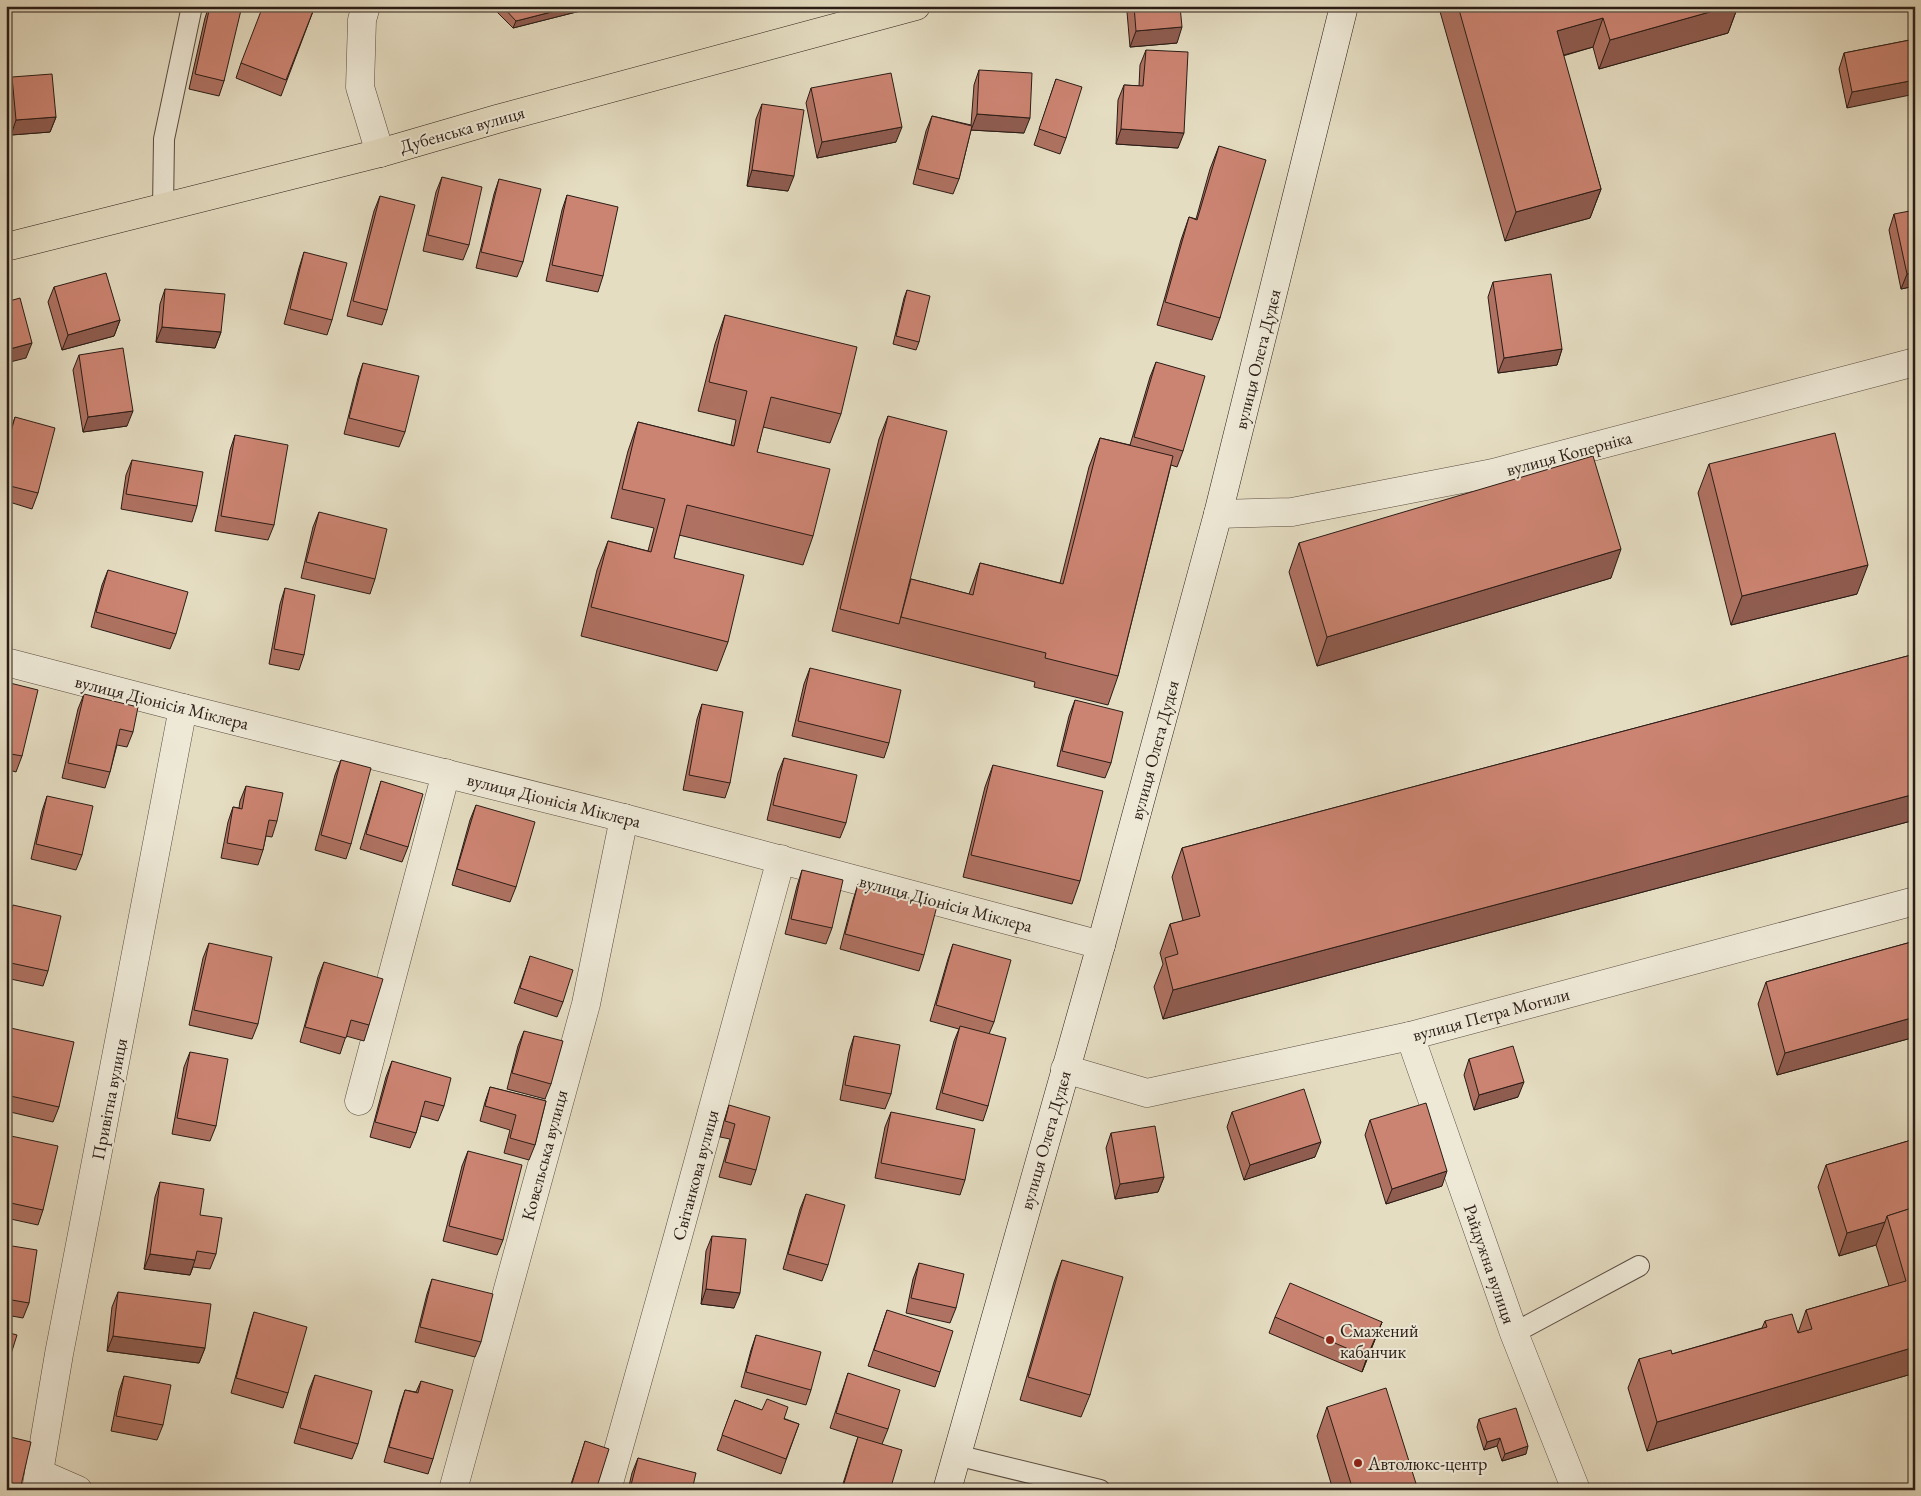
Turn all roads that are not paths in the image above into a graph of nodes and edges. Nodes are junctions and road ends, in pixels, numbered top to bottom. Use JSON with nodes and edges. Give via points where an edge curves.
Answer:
{"nodes":[{"id":1,"x":192,"y":6,"type":"edge"},
{"id":2,"x":366,"y":6,"type":"edge"},
{"id":3,"x":916,"y":6,"type":"edge"},
{"id":4,"x":1344,"y":6,"type":"edge"},
{"id":5,"x":380,"y":153,"type":"junction"},
{"id":6,"x":163,"y":208,"type":"junction"},
{"id":7,"x":6,"y":247,"type":"edge"},
{"id":8,"x":1915,"y":362,"type":"edge"},
{"id":9,"x":1218,"y":514,"type":"junction"},
{"id":10,"x":6,"y":662,"type":"edge"},
{"id":11,"x":183,"y":708,"type":"junction"},
{"id":12,"x":446,"y":773,"type":"junction"},
{"id":13,"x":624,"y":818,"type":"junction"},
{"id":14,"x":780,"y":859,"type":"junction"},
{"id":15,"x":1915,"y":901,"type":"edge"},
{"id":16,"x":1101,"y":945,"type":"junction"},
{"id":17,"x":1410,"y":1036,"type":"junction"},
{"id":18,"x":1065,"y":1069,"type":"junction"},
{"id":19,"x":359,"y":1101,"type":"dead end"},
{"id":20,"x":1639,"y":1266,"type":"dead end"},
{"id":21,"x":1514,"y":1333,"type":"junction"},
{"id":22,"x":956,"y":1455,"type":"junction"},
{"id":23,"x":37,"y":1482,"type":"edge"},
{"id":24,"x":78,"y":1490,"type":"edge"},
{"id":25,"x":453,"y":1490,"type":"edge"},
{"id":26,"x":607,"y":1490,"type":"edge"},
{"id":27,"x":946,"y":1490,"type":"edge"},
{"id":28,"x":1100,"y":1490,"type":"edge"},
{"id":29,"x":1576,"y":1490,"type":"edge"}],
"edges":[{"from":1,"to":6,"type":"lane","via":[[164,139]]},
{"from":2,"to":5,"type":"street","via":[[362,20],[360,87]]},
{"from":3,"to":5,"type":"main road","name":"Дубенська вулиця"},
{"from":4,"to":9,"type":"street","name":"вулиця Олега Дудєя"},
{"from":5,"to":6,"type":"main road","name":"Дубенська вулиця"},
{"from":6,"to":7,"type":"main road","name":"Дубенська вулиця"},
{"from":8,"to":9,"type":"street","name":"вулиця Коперніка","via":[[1493,473],[1292,512]]},
{"from":9,"to":16,"type":"street","name":"вулиця Олега Дудєя"},
{"from":10,"to":11,"type":"street","name":"вулиця Діонісія Міклера"},
{"from":11,"to":12,"type":"street","name":"вулиця Діонісія Міклера"},
{"from":11,"to":23,"type":"street","name":"Привітна вулиця","via":[[59,1354],[31,1443]]},
{"from":12,"to":13,"type":"street","name":"вулиця Діонісія Міклера"},
{"from":12,"to":19,"type":"street"},
{"from":13,"to":14,"type":"street","name":"вулиця Діонісія Міклера"},
{"from":13,"to":25,"type":"street","name":"Ковельська вулиця","via":[[586,1004]]},
{"from":14,"to":16,"type":"street","name":"вулиця Діонісія Міклера"},
{"from":14,"to":26,"type":"street","name":"Світанкова вулиця"},
{"from":15,"to":17,"type":"street","name":"вулиця Петра Могили"},
{"from":16,"to":18,"type":"street","name":"вулиця Олега Дудєя"},
{"from":17,"to":18,"type":"street","name":"вулиця Петра Могили","via":[[1147,1093]]},
{"from":17,"to":21,"type":"street","name":"Райдужна вулиця"},
{"from":18,"to":22,"type":"street","name":"вулиця Олега Дудєя"},
{"from":20,"to":21,"type":"lane"},
{"from":21,"to":29,"type":"street","name":"Райдужна вулиця"},
{"from":22,"to":27,"type":"street","name":"вулиця Олега Дудєя"},
{"from":22,"to":28,"type":"lane"},
{"from":23,"to":24,"type":"street"}]}
